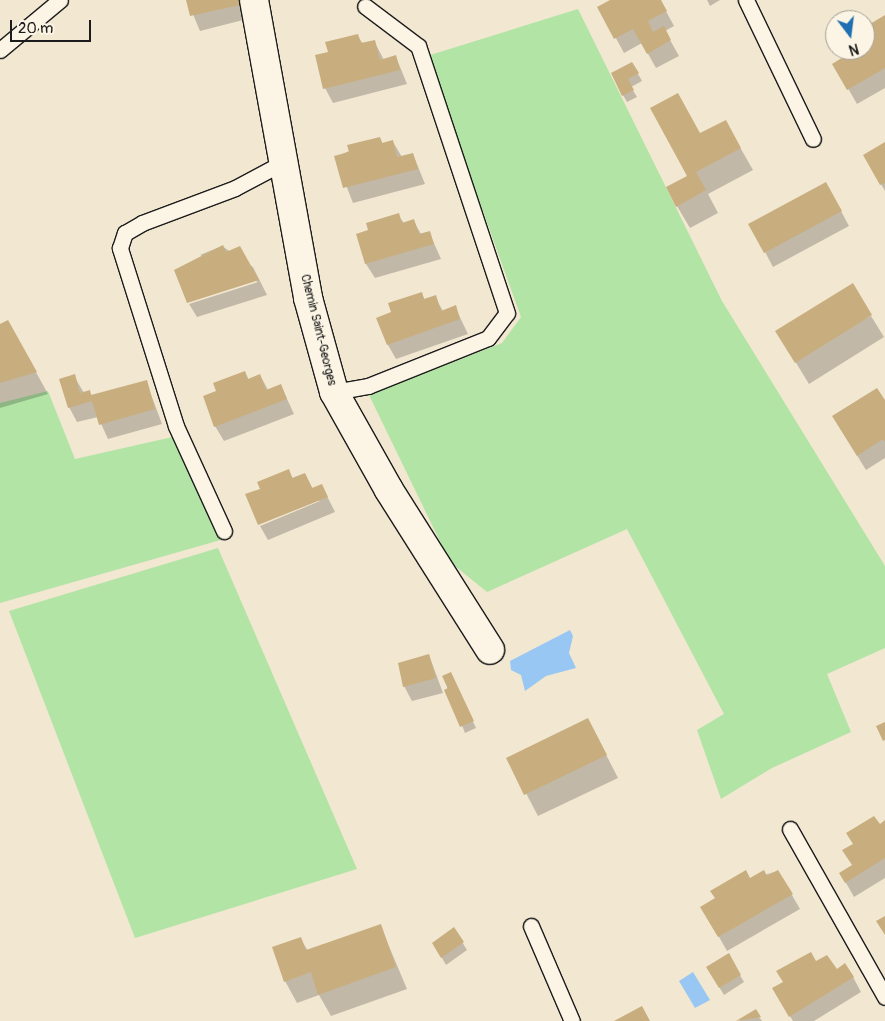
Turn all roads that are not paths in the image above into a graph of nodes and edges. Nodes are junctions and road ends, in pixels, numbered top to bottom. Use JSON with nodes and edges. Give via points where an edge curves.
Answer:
{"nodes":[{"id":1,"x":60,"y":0,"type":"edge"},
{"id":2,"x":254,"y":0,"type":"edge"},
{"id":3,"x":746,"y":0,"type":"edge"},
{"id":4,"x":365,"y":6,"type":"dead end"},
{"id":5,"x":0,"y":50,"type":"edge"},
{"id":6,"x":813,"y":139,"type":"dead end"},
{"id":7,"x":282,"y":163,"type":"junction"},
{"id":8,"x":334,"y":392,"type":"junction"},
{"id":9,"x":224,"y":531,"type":"dead end"},
{"id":10,"x":490,"y":650,"type":"dead end"},
{"id":11,"x":790,"y":829,"type":"dead end"},
{"id":12,"x":531,"y":926,"type":"dead end"},
{"id":13,"x":885,"y":997,"type":"edge"},
{"id":14,"x":572,"y":1021,"type":"edge"}],
"edges":[{"from":1,"to":5,"type":"lane"},
{"from":2,"to":7,"type":"street","name":"Chemin Saint-Georges"},
{"from":3,"to":6,"type":"lane"},
{"from":4,"to":8,"type":"lane","via":[[418,46],[507,312],[488,338],[368,386]]},
{"from":7,"to":8,"type":"street","name":"Chemin Saint-Georges","via":[[308,298]]},
{"from":7,"to":9,"type":"lane","via":[[235,188],[142,223],[125,233],[120,248],[176,426]]},
{"from":8,"to":10,"type":"street","name":"Chemin Saint-Georges","via":[[389,490]]},
{"from":11,"to":13,"type":"lane"},
{"from":12,"to":14,"type":"lane"}]}
